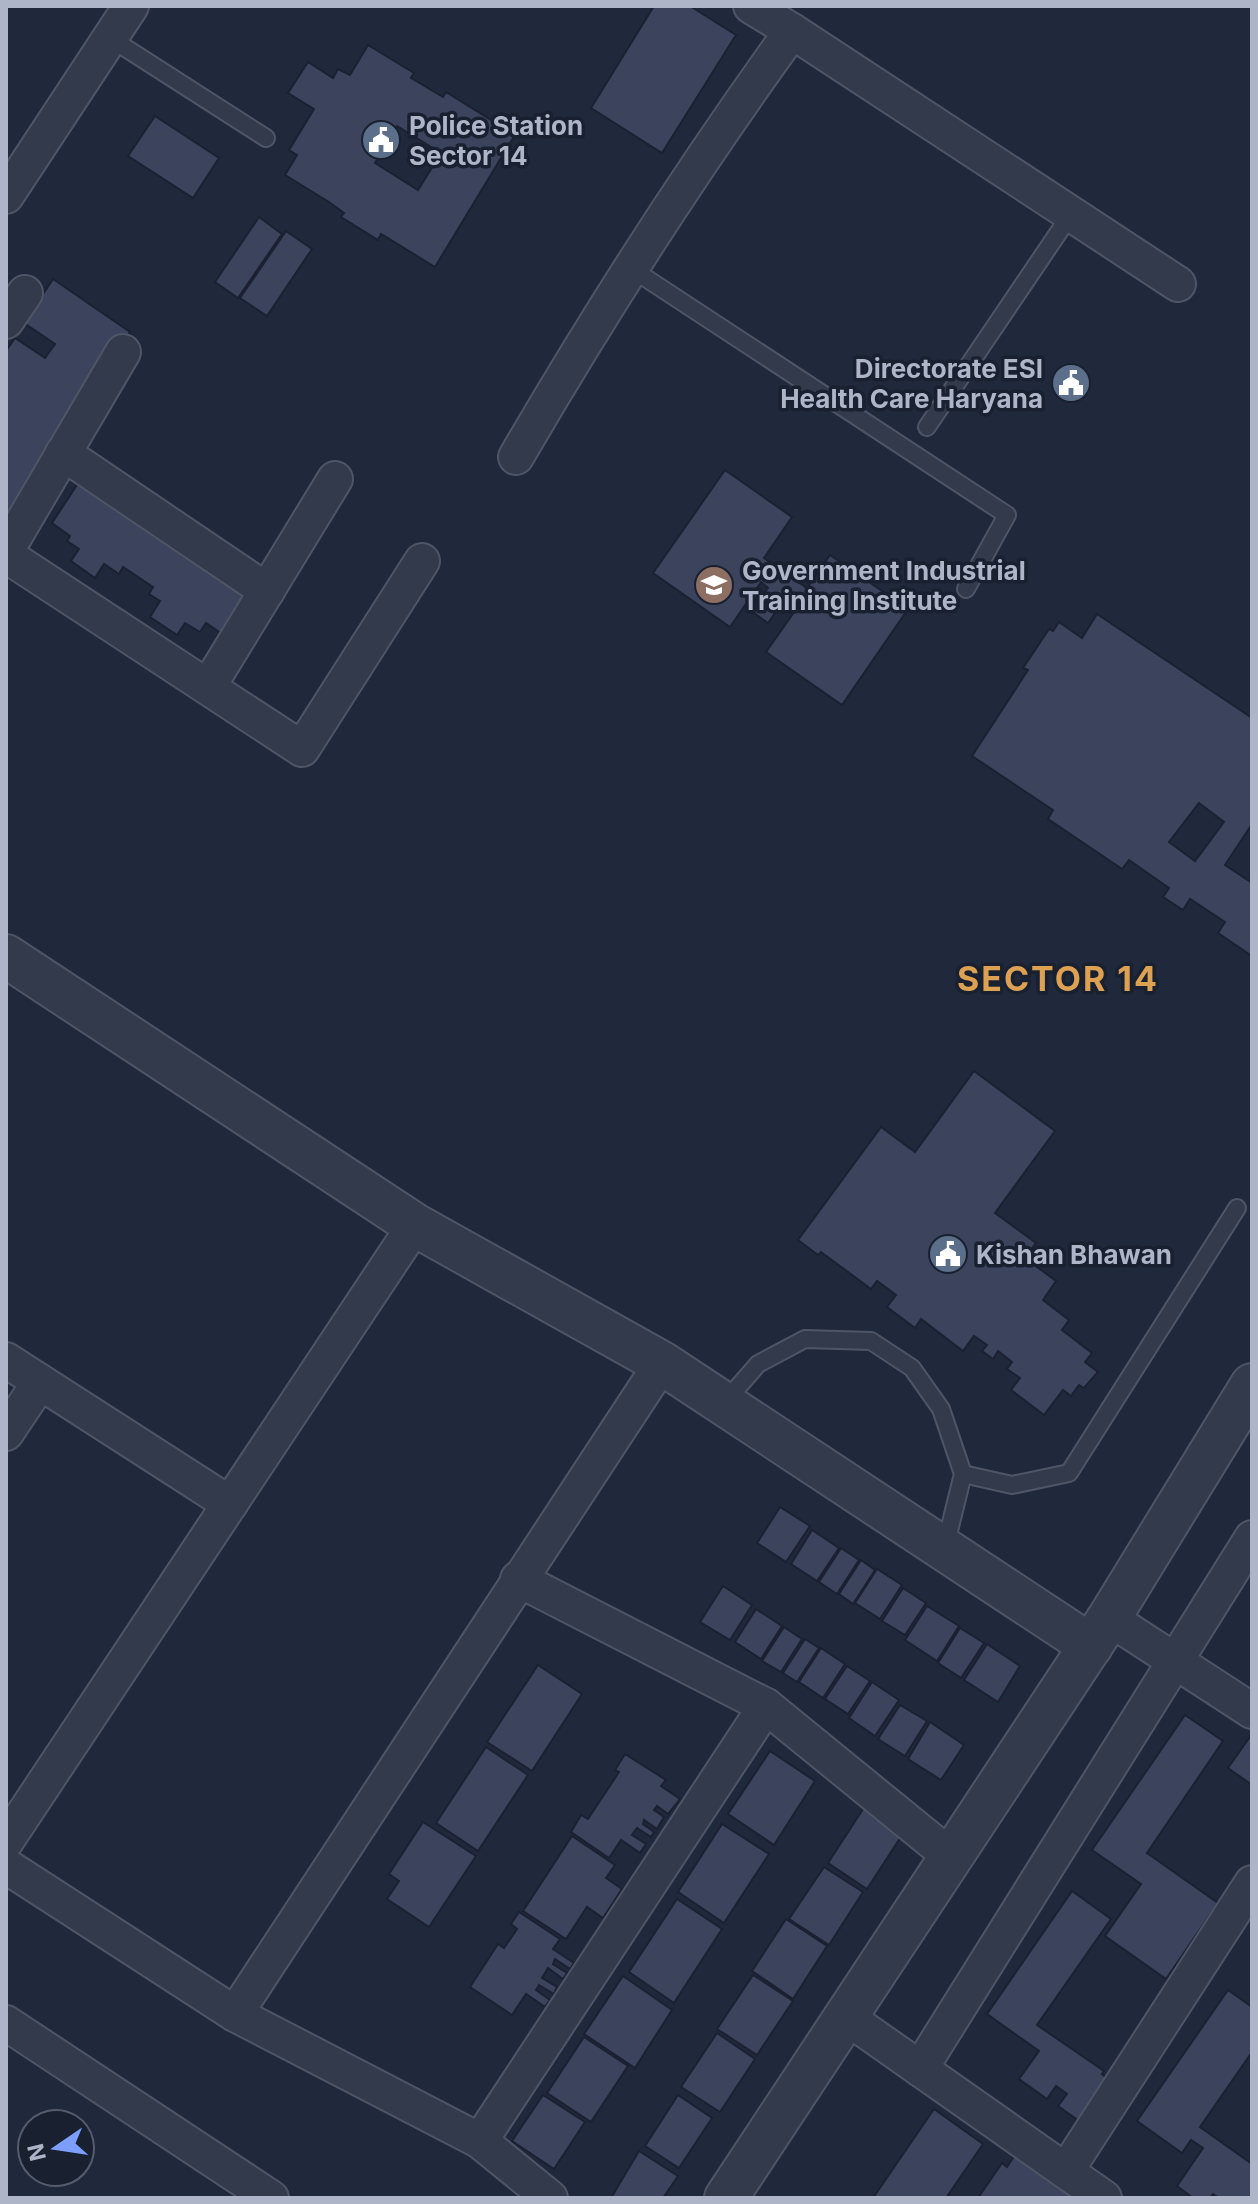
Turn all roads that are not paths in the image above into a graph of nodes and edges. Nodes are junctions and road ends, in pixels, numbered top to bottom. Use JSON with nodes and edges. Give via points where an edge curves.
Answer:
{"nodes":[{"id":1,"x":131,"y":6,"type":"edge"},
{"id":2,"x":751,"y":6,"type":"edge"},
{"id":3,"x":792,"y":31,"type":"junction"},
{"id":4,"x":110,"y":38,"type":"junction"},
{"id":5,"x":266,"y":138,"type":"dead end"},
{"id":6,"x":6,"y":196,"type":"edge"},
{"id":7,"x":1071,"y":214,"type":"junction"},
{"id":8,"x":632,"y":269,"type":"junction"},
{"id":9,"x":1178,"y":284,"type":"dead end"},
{"id":10,"x":25,"y":293,"type":"dead end"},
{"id":11,"x":6,"y":321,"type":"edge"},
{"id":12,"x":123,"y":352,"type":"dead end"},
{"id":13,"x":927,"y":427,"type":"dead end"},
{"id":14,"x":63,"y":453,"type":"junction"},
{"id":15,"x":516,"y":457,"type":"dead end"},
{"id":16,"x":335,"y":479,"type":"dead end"},
{"id":17,"x":6,"y":553,"type":"edge"},
{"id":18,"x":422,"y":561,"type":"dead end"},
{"id":19,"x":966,"y":589,"type":"dead end"},
{"id":20,"x":267,"y":591,"type":"junction"},
{"id":21,"x":208,"y":687,"type":"junction"},
{"id":22,"x":8,"y":962,"type":"edge"},
{"id":23,"x":1237,"y":1208,"type":"dead end"},
{"id":24,"x":415,"y":1225,"type":"junction"},
{"id":25,"x":6,"y":1360,"type":"edge"},
{"id":26,"x":662,"y":1363,"type":"junction"},
{"id":27,"x":40,"y":1382,"type":"junction"},
{"id":28,"x":1252,"y":1385,"type":"edge"},
{"id":29,"x":723,"y":1404,"type":"junction"},
{"id":30,"x":6,"y":1433,"type":"edge"},
{"id":31,"x":963,"y":1474,"type":"junction"},
{"id":32,"x":230,"y":1504,"type":"junction"},
{"id":33,"x":1252,"y":1538,"type":"edge"},
{"id":34,"x":945,"y":1549,"type":"junction"},
{"id":35,"x":518,"y":1579,"type":"junction"},
{"id":36,"x":1100,"y":1632,"type":"junction"},
{"id":37,"x":1178,"y":1662,"type":"junction"},
{"id":38,"x":766,"y":1706,"type":"junction"},
{"id":39,"x":1252,"y":1711,"type":"edge"},
{"id":40,"x":6,"y":1841,"type":"edge"},
{"id":41,"x":950,"y":1856,"type":"junction"},
{"id":42,"x":6,"y":1866,"type":"edge"},
{"id":43,"x":1252,"y":1883,"type":"edge"},
{"id":44,"x":235,"y":2014,"type":"junction"},
{"id":45,"x":845,"y":2016,"type":"junction"},
{"id":46,"x":6,"y":2023,"type":"edge"},
{"id":47,"x":920,"y":2069,"type":"junction"},
{"id":48,"x":480,"y":2141,"type":"junction"},
{"id":49,"x":1066,"y":2171,"type":"junction"},
{"id":50,"x":271,"y":2198,"type":"edge"},
{"id":51,"x":550,"y":2198,"type":"edge"},
{"id":52,"x":726,"y":2198,"type":"edge"},
{"id":53,"x":1104,"y":2198,"type":"edge"}],
"edges":[{"from":1,"to":4,"type":"street"},
{"from":2,"to":3,"type":"street"},
{"from":3,"to":7,"type":"street"},
{"from":3,"to":8,"type":"street"},
{"from":4,"to":5,"type":"lane"},
{"from":4,"to":6,"type":"street"},
{"from":7,"to":9,"type":"street"},
{"from":7,"to":13,"type":"lane"},
{"from":8,"to":15,"type":"street"},
{"from":8,"to":19,"type":"lane","via":[[1007,515]]},
{"from":10,"to":11,"type":"street"},
{"from":12,"to":14,"type":"street"},
{"from":14,"to":17,"type":"street"},
{"from":14,"to":20,"type":"street"},
{"from":16,"to":20,"type":"street"},
{"from":17,"to":21,"type":"street"},
{"from":18,"to":21,"type":"street","via":[[302,749]]},
{"from":20,"to":21,"type":"street"},
{"from":22,"to":24,"type":"street"},
{"from":23,"to":31,"type":"lane","via":[[1069,1473],[1012,1485]]},
{"from":24,"to":26,"type":"street"},
{"from":24,"to":32,"type":"street"},
{"from":25,"to":27,"type":"street"},
{"from":26,"to":29,"type":"street"},
{"from":26,"to":35,"type":"street"},
{"from":27,"to":30,"type":"street"},
{"from":27,"to":32,"type":"street"},
{"from":28,"to":36,"type":"street"},
{"from":29,"to":31,"type":"lane","via":[[758,1364],[805,1339],[871,1341],[912,1368],[941,1409]]},
{"from":29,"to":34,"type":"street"},
{"from":31,"to":34,"type":"lane"},
{"from":32,"to":40,"type":"street"},
{"from":33,"to":37,"type":"street"},
{"from":34,"to":36,"type":"street"},
{"from":35,"to":38,"type":"street"},
{"from":35,"to":44,"type":"street"},
{"from":36,"to":37,"type":"street"},
{"from":36,"to":41,"type":"street"},
{"from":37,"to":39,"type":"street"},
{"from":37,"to":47,"type":"street"},
{"from":38,"to":41,"type":"street"},
{"from":38,"to":48,"type":"street"},
{"from":41,"to":45,"type":"street"},
{"from":42,"to":44,"type":"street"},
{"from":43,"to":49,"type":"street"},
{"from":44,"to":48,"type":"street"},
{"from":45,"to":47,"type":"street"},
{"from":45,"to":52,"type":"street"},
{"from":46,"to":50,"type":"street"},
{"from":47,"to":49,"type":"street"},
{"from":48,"to":51,"type":"street"},
{"from":49,"to":53,"type":"street"}]}
